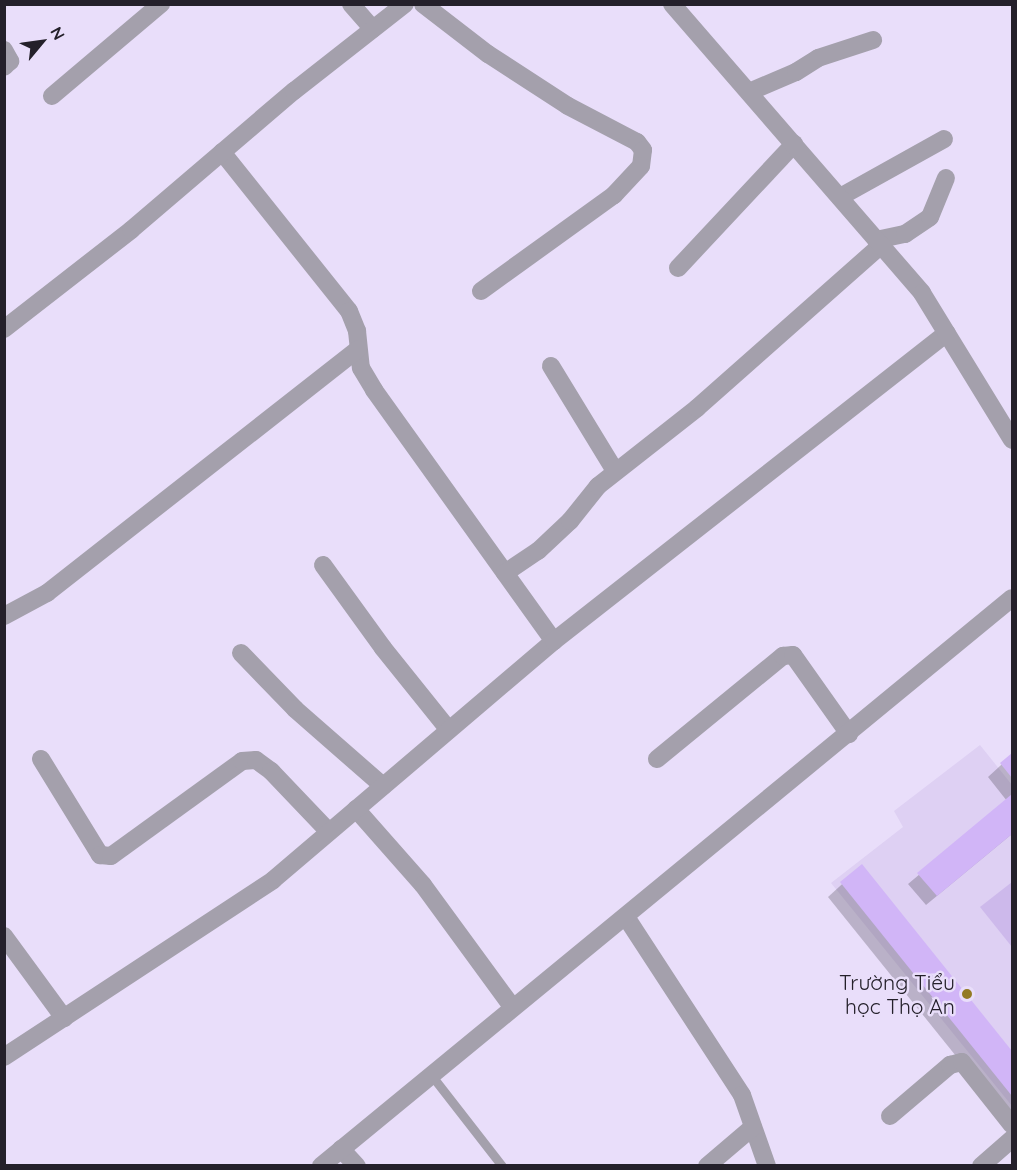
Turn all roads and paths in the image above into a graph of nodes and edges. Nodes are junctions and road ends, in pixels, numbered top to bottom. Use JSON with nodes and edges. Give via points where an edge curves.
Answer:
{"nodes":[{"id":1,"x":161,"y":4,"type":"edge"},
{"id":2,"x":351,"y":4,"type":"edge"},
{"id":3,"x":405,"y":4,"type":"edge"},
{"id":4,"x":423,"y":4,"type":"edge"},
{"id":5,"x":672,"y":4,"type":"edge"},
{"id":6,"x":373,"y":29,"type":"junction"},
{"id":7,"x":873,"y":40,"type":"dead end"},
{"id":8,"x":4,"y":50,"type":"edge"},
{"id":9,"x":4,"y":67,"type":"edge"},
{"id":10,"x":749,"y":92,"type":"junction"},
{"id":11,"x":52,"y":96,"type":"dead end"},
{"id":12,"x":944,"y":139,"type":"dead end"},
{"id":13,"x":794,"y":144,"type":"junction"},
{"id":14,"x":222,"y":152,"type":"junction"},
{"id":15,"x":946,"y":178,"type":"dead end"},
{"id":16,"x":840,"y":197,"type":"junction"},
{"id":17,"x":879,"y":242,"type":"junction"},
{"id":18,"x":678,"y":268,"type":"dead end"},
{"id":19,"x":481,"y":291,"type":"dead end"},
{"id":20,"x":4,"y":329,"type":"edge"},
{"id":21,"x":947,"y":333,"type":"junction"},
{"id":22,"x":358,"y":349,"type":"junction"},
{"id":23,"x":551,"y":366,"type":"dead end"},
{"id":24,"x":1012,"y":440,"type":"edge"},
{"id":25,"x":615,"y":471,"type":"junction"},
{"id":26,"x":323,"y":565,"type":"dead end"},
{"id":27,"x":505,"y":573,"type":"junction"},
{"id":28,"x":1012,"y":598,"type":"edge"},
{"id":29,"x":4,"y":616,"type":"edge"},
{"id":30,"x":554,"y":640,"type":"junction"},
{"id":31,"x":241,"y":653,"type":"dead end"},
{"id":32,"x":449,"y":730,"type":"junction"},
{"id":33,"x":849,"y":734,"type":"junction"},
{"id":34,"x":41,"y":759,"type":"dead end"},
{"id":35,"x":657,"y":759,"type":"dead end"},
{"id":36,"x":383,"y":786,"type":"junction"},
{"id":37,"x":356,"y":809,"type":"junction"},
{"id":38,"x":329,"y":832,"type":"junction"},
{"id":39,"x":626,"y":917,"type":"junction"},
{"id":40,"x":4,"y":936,"type":"edge"},
{"id":41,"x":513,"y":1008,"type":"junction"},
{"id":42,"x":64,"y":1017,"type":"junction"},
{"id":43,"x":4,"y":1057,"type":"edge"},
{"id":44,"x":432,"y":1076,"type":"junction"},
{"id":45,"x":890,"y":1116,"type":"dead end"},
{"id":46,"x":1012,"y":1125,"type":"edge"},
{"id":47,"x":753,"y":1127,"type":"junction"},
{"id":48,"x":1012,"y":1139,"type":"edge"},
{"id":49,"x":341,"y":1149,"type":"junction"},
{"id":50,"x":321,"y":1166,"type":"edge"},
{"id":51,"x":357,"y":1166,"type":"edge"},
{"id":52,"x":502,"y":1166,"type":"edge"},
{"id":53,"x":707,"y":1166,"type":"edge"},
{"id":54,"x":767,"y":1166,"type":"edge"},
{"id":55,"x":981,"y":1166,"type":"edge"}],
"edges":[{"from":1,"to":11,"type":"street"},
{"from":2,"to":6,"type":"street"},
{"from":3,"to":6,"type":"street"},
{"from":4,"to":19,"type":"street","via":[[488,54],[568,106],[637,142],[643,150],[640,166],[614,195]]},
{"from":5,"to":10,"type":"street"},
{"from":6,"to":14,"type":"street"},
{"from":7,"to":10,"type":"street","via":[[818,58]]},
{"from":8,"to":9,"type":"street","via":[[10,61]]},
{"from":10,"to":13,"type":"street"},
{"from":12,"to":16,"type":"street"},
{"from":13,"to":16,"type":"street"},
{"from":13,"to":18,"type":"street"},
{"from":14,"to":20,"type":"street"},
{"from":14,"to":22,"type":"street","via":[[350,311]]},
{"from":15,"to":17,"type":"street","via":[[930,217],[905,234]]},
{"from":16,"to":17,"type":"street"},
{"from":17,"to":21,"type":"street","via":[[922,293]]},
{"from":17,"to":25,"type":"street","via":[[697,408]]},
{"from":21,"to":24,"type":"street"},
{"from":21,"to":30,"type":"street"},
{"from":22,"to":27,"type":"street","via":[[361,368],[374,390]]},
{"from":22,"to":29,"type":"street","via":[[47,593]]},
{"from":23,"to":25,"type":"street"},
{"from":25,"to":27,"type":"street","via":[[538,551]]},
{"from":26,"to":32,"type":"street"},
{"from":27,"to":30,"type":"street"},
{"from":28,"to":33,"type":"street"},
{"from":30,"to":32,"type":"street"},
{"from":31,"to":36,"type":"street","via":[[295,709]]},
{"from":32,"to":36,"type":"street"},
{"from":33,"to":35,"type":"street","via":[[793,655],[783,656]]},
{"from":33,"to":39,"type":"street"},
{"from":34,"to":38,"type":"street","via":[[100,855],[111,856],[242,761],[256,760],[271,771]]},
{"from":36,"to":37,"type":"street"},
{"from":37,"to":38,"type":"street"},
{"from":37,"to":41,"type":"street","via":[[423,885]]},
{"from":38,"to":42,"type":"street","via":[[256,893]]},
{"from":39,"to":41,"type":"street"},
{"from":39,"to":47,"type":"street","via":[[742,1095]]},
{"from":40,"to":42,"type":"street"},
{"from":41,"to":44,"type":"street"},
{"from":42,"to":43,"type":"street"},
{"from":44,"to":49,"type":"street"},
{"from":44,"to":52,"type":"lane"},
{"from":45,"to":46,"type":"street","via":[[950,1065],[962,1062]]},
{"from":47,"to":53,"type":"street"},
{"from":47,"to":54,"type":"street"},
{"from":48,"to":55,"type":"street"},
{"from":49,"to":50,"type":"street"},
{"from":49,"to":51,"type":"street"}]}
